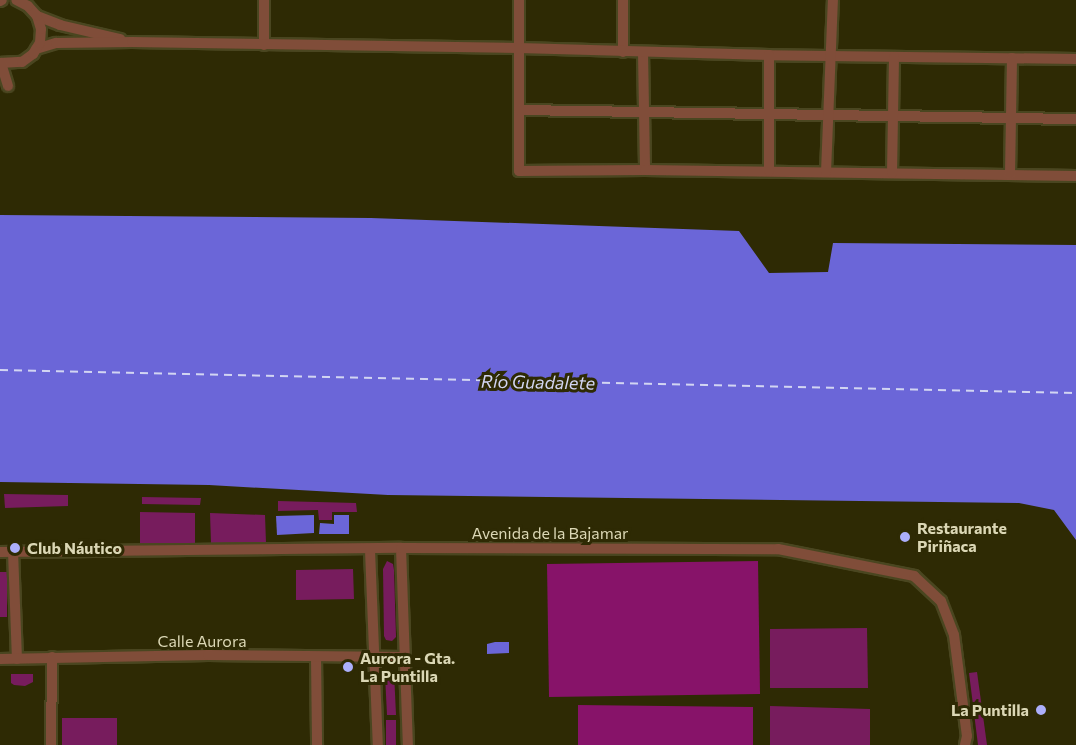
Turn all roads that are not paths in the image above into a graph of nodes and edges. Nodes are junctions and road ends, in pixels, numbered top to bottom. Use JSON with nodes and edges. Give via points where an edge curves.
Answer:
{"nodes":[{"id":1,"x":16,"y":0,"type":"edge"},
{"id":2,"x":264,"y":0,"type":"edge"},
{"id":3,"x":519,"y":0,"type":"edge"},
{"id":4,"x":623,"y":0,"type":"edge"},
{"id":5,"x":833,"y":0,"type":"edge"},
{"id":6,"x":37,"y":16,"type":"junction"},
{"id":7,"x":132,"y":42,"type":"junction"},
{"id":8,"x":264,"y":45,"type":"junction"},
{"id":9,"x":519,"y":48,"type":"junction"},
{"id":10,"x":36,"y":49,"type":"junction"},
{"id":11,"x":622,"y":52,"type":"junction"},
{"id":12,"x":644,"y":52,"type":"junction"},
{"id":13,"x":769,"y":55,"type":"junction"},
{"id":14,"x":831,"y":56,"type":"junction"},
{"id":15,"x":894,"y":57,"type":"junction"},
{"id":16,"x":1012,"y":58,"type":"junction"},
{"id":17,"x":1076,"y":59,"type":"edge"},
{"id":18,"x":0,"y":63,"type":"edge"},
{"id":19,"x":16,"y":63,"type":"junction"},
{"id":20,"x":519,"y":110,"type":"junction"},
{"id":21,"x":644,"y":112,"type":"junction"},
{"id":22,"x":769,"y":114,"type":"junction"},
{"id":23,"x":829,"y":115,"type":"junction"},
{"id":24,"x":894,"y":116,"type":"junction"},
{"id":25,"x":1011,"y":118,"type":"junction"},
{"id":26,"x":1076,"y":119,"type":"edge"},
{"id":27,"x":645,"y":170,"type":"junction"},
{"id":28,"x":769,"y":171,"type":"junction"},
{"id":29,"x":826,"y":172,"type":"junction"},
{"id":30,"x":892,"y":173,"type":"junction"},
{"id":31,"x":1010,"y":174,"type":"junction"},
{"id":32,"x":1076,"y":176,"type":"edge"},
{"id":33,"x":402,"y":548,"type":"junction"},
{"id":34,"x":370,"y":550,"type":"junction"},
{"id":35,"x":13,"y":551,"type":"junction"},
{"id":36,"x":0,"y":552,"type":"edge"},
{"id":37,"x":51,"y":657,"type":"junction"},
{"id":38,"x":316,"y":657,"type":"junction"},
{"id":39,"x":375,"y":657,"type":"junction"},
{"id":40,"x":405,"y":657,"type":"junction"},
{"id":41,"x":0,"y":659,"type":"edge"},
{"id":42,"x":17,"y":659,"type":"junction"},
{"id":43,"x":51,"y":745,"type":"edge"},
{"id":44,"x":317,"y":745,"type":"edge"},
{"id":45,"x":378,"y":745,"type":"edge"},
{"id":46,"x":408,"y":745,"type":"edge"},
{"id":47,"x":965,"y":745,"type":"edge"}],
"edges":[{"from":1,"to":6,"type":"street"},
{"from":2,"to":8,"type":"street"},
{"from":3,"to":9,"type":"street"},
{"from":4,"to":11,"type":"street"},
{"from":5,"to":14,"type":"street"},
{"from":6,"to":7,"type":"street"},
{"from":6,"to":10,"type":"street","via":[[41,29]]},
{"from":7,"to":8,"type":"street"},
{"from":7,"to":10,"type":"street","via":[[57,43]]},
{"from":8,"to":9,"type":"street"},
{"from":9,"to":11,"type":"street"},
{"from":9,"to":20,"type":"street"},
{"from":10,"to":19,"type":"street"},
{"from":11,"to":12,"type":"street"},
{"from":12,"to":13,"type":"street"},
{"from":12,"to":21,"type":"street"},
{"from":13,"to":14,"type":"street"},
{"from":13,"to":22,"type":"street"},
{"from":14,"to":15,"type":"street"},
{"from":14,"to":23,"type":"street"},
{"from":15,"to":16,"type":"street"},
{"from":15,"to":24,"type":"street"},
{"from":16,"to":17,"type":"street"},
{"from":16,"to":25,"type":"street"},
{"from":18,"to":19,"type":"street"},
{"from":18,"to":19,"type":"street","via":[[8,86]]},
{"from":20,"to":21,"type":"street"},
{"from":20,"to":27,"type":"street","via":[[519,171]]},
{"from":21,"to":22,"type":"street"},
{"from":21,"to":27,"type":"street"},
{"from":22,"to":23,"type":"street"},
{"from":22,"to":28,"type":"street"},
{"from":23,"to":24,"type":"street"},
{"from":23,"to":29,"type":"street"},
{"from":24,"to":25,"type":"street"},
{"from":24,"to":30,"type":"street"},
{"from":25,"to":26,"type":"street"},
{"from":25,"to":31,"type":"street"},
{"from":27,"to":28,"type":"street"},
{"from":28,"to":29,"type":"street"},
{"from":29,"to":30,"type":"street"},
{"from":30,"to":31,"type":"street"},
{"from":31,"to":32,"type":"street"},
{"from":33,"to":34,"type":"street","name":"Avenida de la Bajamar"},
{"from":33,"to":40,"type":"street"},
{"from":33,"to":47,"type":"street","name":"Avenida de la Bajamar","via":[[778,549],[914,576],[941,601],[954,635]]},
{"from":34,"to":35,"type":"street","name":"Avenida de la Bajamar"},
{"from":34,"to":39,"type":"street"},
{"from":35,"to":36,"type":"street","name":"Avenida de la Bajamar"},
{"from":35,"to":42,"type":"street"},
{"from":37,"to":38,"type":"street","name":"Calle Aurora"},
{"from":37,"to":42,"type":"street","name":"Calle Aurora"},
{"from":37,"to":43,"type":"street"},
{"from":38,"to":39,"type":"street","name":"Calle Aurora"},
{"from":38,"to":44,"type":"street"},
{"from":39,"to":40,"type":"street","name":"Calle Aurora"},
{"from":39,"to":45,"type":"street"},
{"from":40,"to":46,"type":"street"},
{"from":41,"to":42,"type":"street","name":"Calle Aurora"}]}
